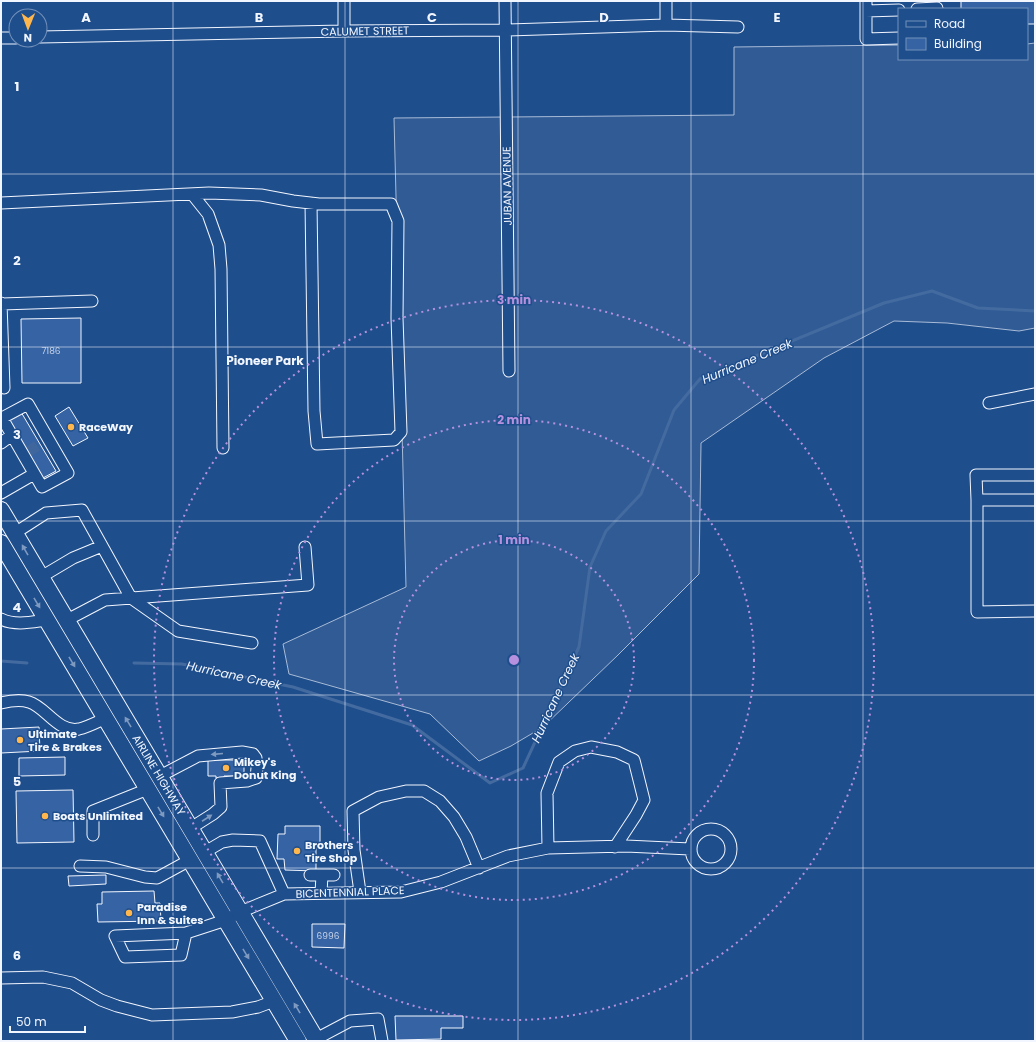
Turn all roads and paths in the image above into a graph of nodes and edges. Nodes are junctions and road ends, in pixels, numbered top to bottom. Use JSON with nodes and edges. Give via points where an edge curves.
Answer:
{"nodes":[{"id":1,"x":344,"y":1,"type":"edge"},
{"id":2,"x":505,"y":1,"type":"edge"},
{"id":3,"x":666,"y":1,"type":"edge"},
{"id":4,"x":866,"y":6,"type":"edge"},
{"id":5,"x":936,"y":6,"type":"edge"},
{"id":6,"x":923,"y":8,"type":"edge"},
{"id":7,"x":898,"y":10,"type":"edge"},
{"id":8,"x":666,"y":25,"type":"junction"},
{"id":9,"x":738,"y":27,"type":"dead end"},
{"id":10,"x":506,"y":30,"type":"junction"},
{"id":11,"x":344,"y":31,"type":"junction"},
{"id":12,"x":48,"y":37,"type":"edge"},
{"id":13,"x":898,"y":38,"type":"edge"},
{"id":14,"x":192,"y":194,"type":"junction"},
{"id":15,"x":1,"y":203,"type":"edge"},
{"id":16,"x":311,"y":203,"type":"junction"},
{"id":17,"x":92,"y":301,"type":"dead end"},
{"id":18,"x":1,"y":304,"type":"edge"},
{"id":19,"x":509,"y":371,"type":"dead end"},
{"id":20,"x":4,"y":388,"type":"dead end"},
{"id":21,"x":1035,"y":394,"type":"edge"},
{"id":22,"x":989,"y":403,"type":"dead end"},
{"id":23,"x":12,"y":435,"type":"junction"},
{"id":24,"x":1,"y":443,"type":"edge"},
{"id":25,"x":223,"y":448,"type":"dead end"},
{"id":26,"x":34,"y":474,"type":"junction"},
{"id":27,"x":1035,"y":475,"type":"edge"},
{"id":28,"x":1,"y":493,"type":"edge"},
{"id":29,"x":977,"y":500,"type":"junction"},
{"id":30,"x":1035,"y":500,"type":"edge"},
{"id":31,"x":1,"y":510,"type":"edge"},
{"id":32,"x":15,"y":533,"type":"junction"},
{"id":33,"x":1,"y":543,"type":"edge"},
{"id":34,"x":102,"y":546,"type":"junction"},
{"id":35,"x":306,"y":547,"type":"dead end"},
{"id":36,"x":41,"y":577,"type":"junction"},
{"id":37,"x":130,"y":598,"type":"junction"},
{"id":38,"x":1035,"y":611,"type":"edge"},
{"id":39,"x":1,"y":618,"type":"edge"},
{"id":40,"x":67,"y":620,"type":"junction"},
{"id":41,"x":49,"y":624,"type":"junction"},
{"id":42,"x":252,"y":643,"type":"dead end"},
{"id":43,"x":1,"y":703,"type":"edge"},
{"id":44,"x":106,"y":718,"type":"junction"},
{"id":45,"x":160,"y":776,"type":"junction"},
{"id":46,"x":148,"y":789,"type":"junction"},
{"id":47,"x":93,"y":835,"type":"dead end"},
{"id":48,"x":198,"y":840,"type":"junction"},
{"id":49,"x":615,"y":847,"type":"junction"},
{"id":50,"x":548,"y":848,"type":"junction"},
{"id":51,"x":690,"y":849,"type":"dead end"},
{"id":52,"x":187,"y":854,"type":"junction"},
{"id":53,"x":80,"y":866,"type":"dead end"},
{"id":54,"x":479,"y":868,"type":"junction"},
{"id":55,"x":310,"y":875,"type":"dead end"},
{"id":56,"x":322,"y":875,"type":"junction"},
{"id":57,"x":334,"y":875,"type":"dead end"},
{"id":58,"x":360,"y":892,"type":"junction"},
{"id":59,"x":322,"y":893,"type":"junction"},
{"id":60,"x":284,"y":894,"type":"junction"},
{"id":61,"x":240,"y":912,"type":"junction"},
{"id":62,"x":226,"y":920,"type":"junction"},
{"id":63,"x":186,"y":933,"type":"junction"},
{"id":64,"x":1,"y":978,"type":"edge"},
{"id":65,"x":274,"y":1001,"type":"junction"},
{"id":66,"x":317,"y":1040,"type":"edge"},
{"id":67,"x":298,"y":1041,"type":"edge"},
{"id":68,"x":382,"y":1041,"type":"edge"}],
"edges":[{"from":1,"to":11,"type":"street"},
{"from":2,"to":10,"type":"street","name":"JUBAN AVENUE"},
{"from":3,"to":8,"type":"street"},
{"from":4,"to":7,"type":"street"},
{"from":4,"to":13,"type":"street","via":[[866,39]]},
{"from":5,"to":6,"type":"street"},
{"from":8,"to":9,"type":"street","name":"CALUMET STREET"},
{"from":8,"to":10,"type":"street","name":"CALUMET STREET"},
{"from":10,"to":11,"type":"street","name":"CALUMET STREET"},
{"from":10,"to":19,"type":"street","name":"JUBAN AVENUE"},
{"from":11,"to":12,"type":"street","name":"CALUMET STREET"},
{"from":14,"to":15,"type":"street"},
{"from":14,"to":16,"type":"street","via":[[261,195]]},
{"from":14,"to":25,"type":"street","via":[[208,214],[219,245]]},
{"from":16,"to":16,"type":"street","via":[[390,204],[398,220],[397,318],[401,432],[394,440],[317,444],[314,411]]},
{"from":17,"to":18,"type":"street"},
{"from":18,"to":20,"type":"street"},
{"from":21,"to":22,"type":"street"},
{"from":23,"to":24,"type":"street"},
{"from":23,"to":26,"type":"street","via":[[25,453]]},
{"from":23,"to":26,"type":"street","via":[[2,418],[28,404],[45,442],[68,473],[42,487]]},
{"from":26,"to":28,"type":"street"},
{"from":27,"to":29,"type":"street","via":[[976,475]]},
{"from":29,"to":30,"type":"street"},
{"from":29,"to":38,"type":"street","via":[[977,612]]},
{"from":31,"to":32,"type":"highway","name":"AIRLINE HIGHWAY"},
{"from":32,"to":34,"type":"street","via":[[46,513],[82,510]]},
{"from":36,"to":32,"type":"highway","name":"AIRLINE HIGHWAY","one_way":true},
{"from":33,"to":41,"type":"highway","name":"AIRLINE HIGHWAY","one_way":true},
{"from":34,"to":36,"type":"street","via":[[73,558]]},
{"from":34,"to":37,"type":"street"},
{"from":35,"to":37,"type":"street","via":[[308,585]]},
{"from":36,"to":40,"type":"highway","name":"AIRLINE HIGHWAY"},
{"from":37,"to":40,"type":"street","via":[[105,600]]},
{"from":37,"to":42,"type":"street","via":[[178,631]]},
{"from":39,"to":41,"type":"street","via":[[7,622]]},
{"from":40,"to":41,"type":"highway"},
{"from":45,"to":40,"type":"highway","name":"AIRLINE HIGHWAY","one_way":true},
{"from":41,"to":44,"type":"highway","name":"AIRLINE HIGHWAY","one_way":true},
{"from":43,"to":44,"type":"street","via":[[23,700],[31,702],[61,726],[74,729]]},
{"from":44,"to":46,"type":"highway","name":"AIRLINE HIGHWAY"},
{"from":45,"to":48,"type":"highway","name":"AIRLINE HIGHWAY"},
{"from":48,"to":45,"type":"street","one_way":true,"via":[[213,814],[222,807],[220,782],[247,782],[256,778],[256,758],[253,754],[242,752],[198,756]]},
{"from":46,"to":47,"type":"street","via":[[93,811]]},
{"from":46,"to":52,"type":"highway","name":"AIRLINE HIGHWAY","one_way":true},
{"from":48,"to":52,"type":"highway"},
{"from":48,"to":60,"type":"street","via":[[260,841]]},
{"from":61,"to":48,"type":"highway","name":"AIRLINE HIGHWAY","one_way":true},
{"from":49,"to":50,"type":"street","name":"BICENTENNIAL PLACE"},
{"from":49,"to":50,"type":"street","via":[[644,800],[640,783],[634,760],[617,752],[591,747],[575,751],[559,762],[547,793]]},
{"from":49,"to":51,"type":"street","name":"BICENTENNIAL PLACE"},
{"from":50,"to":54,"type":"street","name":"BICENTENNIAL PLACE","via":[[508,856]]},
{"from":52,"to":53,"type":"street","via":[[157,878],[106,867]]},
{"from":52,"to":62,"type":"highway","name":"AIRLINE HIGHWAY"},
{"from":54,"to":58,"type":"street","name":"BICENTENNIAL PLACE","via":[[441,882],[401,892]]},
{"from":54,"to":58,"type":"street","via":[[466,837],[440,801],[424,791],[406,791],[379,797],[353,811],[354,850]]},
{"from":55,"to":56,"type":"street"},
{"from":56,"to":57,"type":"street"},
{"from":56,"to":59,"type":"street"},
{"from":58,"to":59,"type":"street","name":"BICENTENNIAL PLACE"},
{"from":59,"to":60,"type":"street","name":"BICENTENNIAL PLACE"},
{"from":60,"to":61,"type":"street","name":"BICENTENNIAL PLACE"},
{"from":61,"to":62,"type":"street","name":"BICENTENNIAL PLACE"},
{"from":66,"to":61,"type":"highway","name":"AIRLINE HIGHWAY","one_way":true},
{"from":62,"to":63,"type":"street","name":"BICENTENNIAL PLACE"},
{"from":62,"to":65,"type":"highway","name":"AIRLINE HIGHWAY","one_way":true},
{"from":63,"to":63,"type":"street","name":"BICENTENNIAL PLACE","via":[[179,933],[115,936],[125,957],[182,955]]},
{"from":64,"to":65,"type":"street","via":[[43,977],[72,983],[101,1000],[152,1015],[232,1012]]},
{"from":65,"to":67,"type":"highway","name":"AIRLINE HIGHWAY"},
{"from":66,"to":68,"type":"street","via":[[350,1021],[378,1019]]}]}
